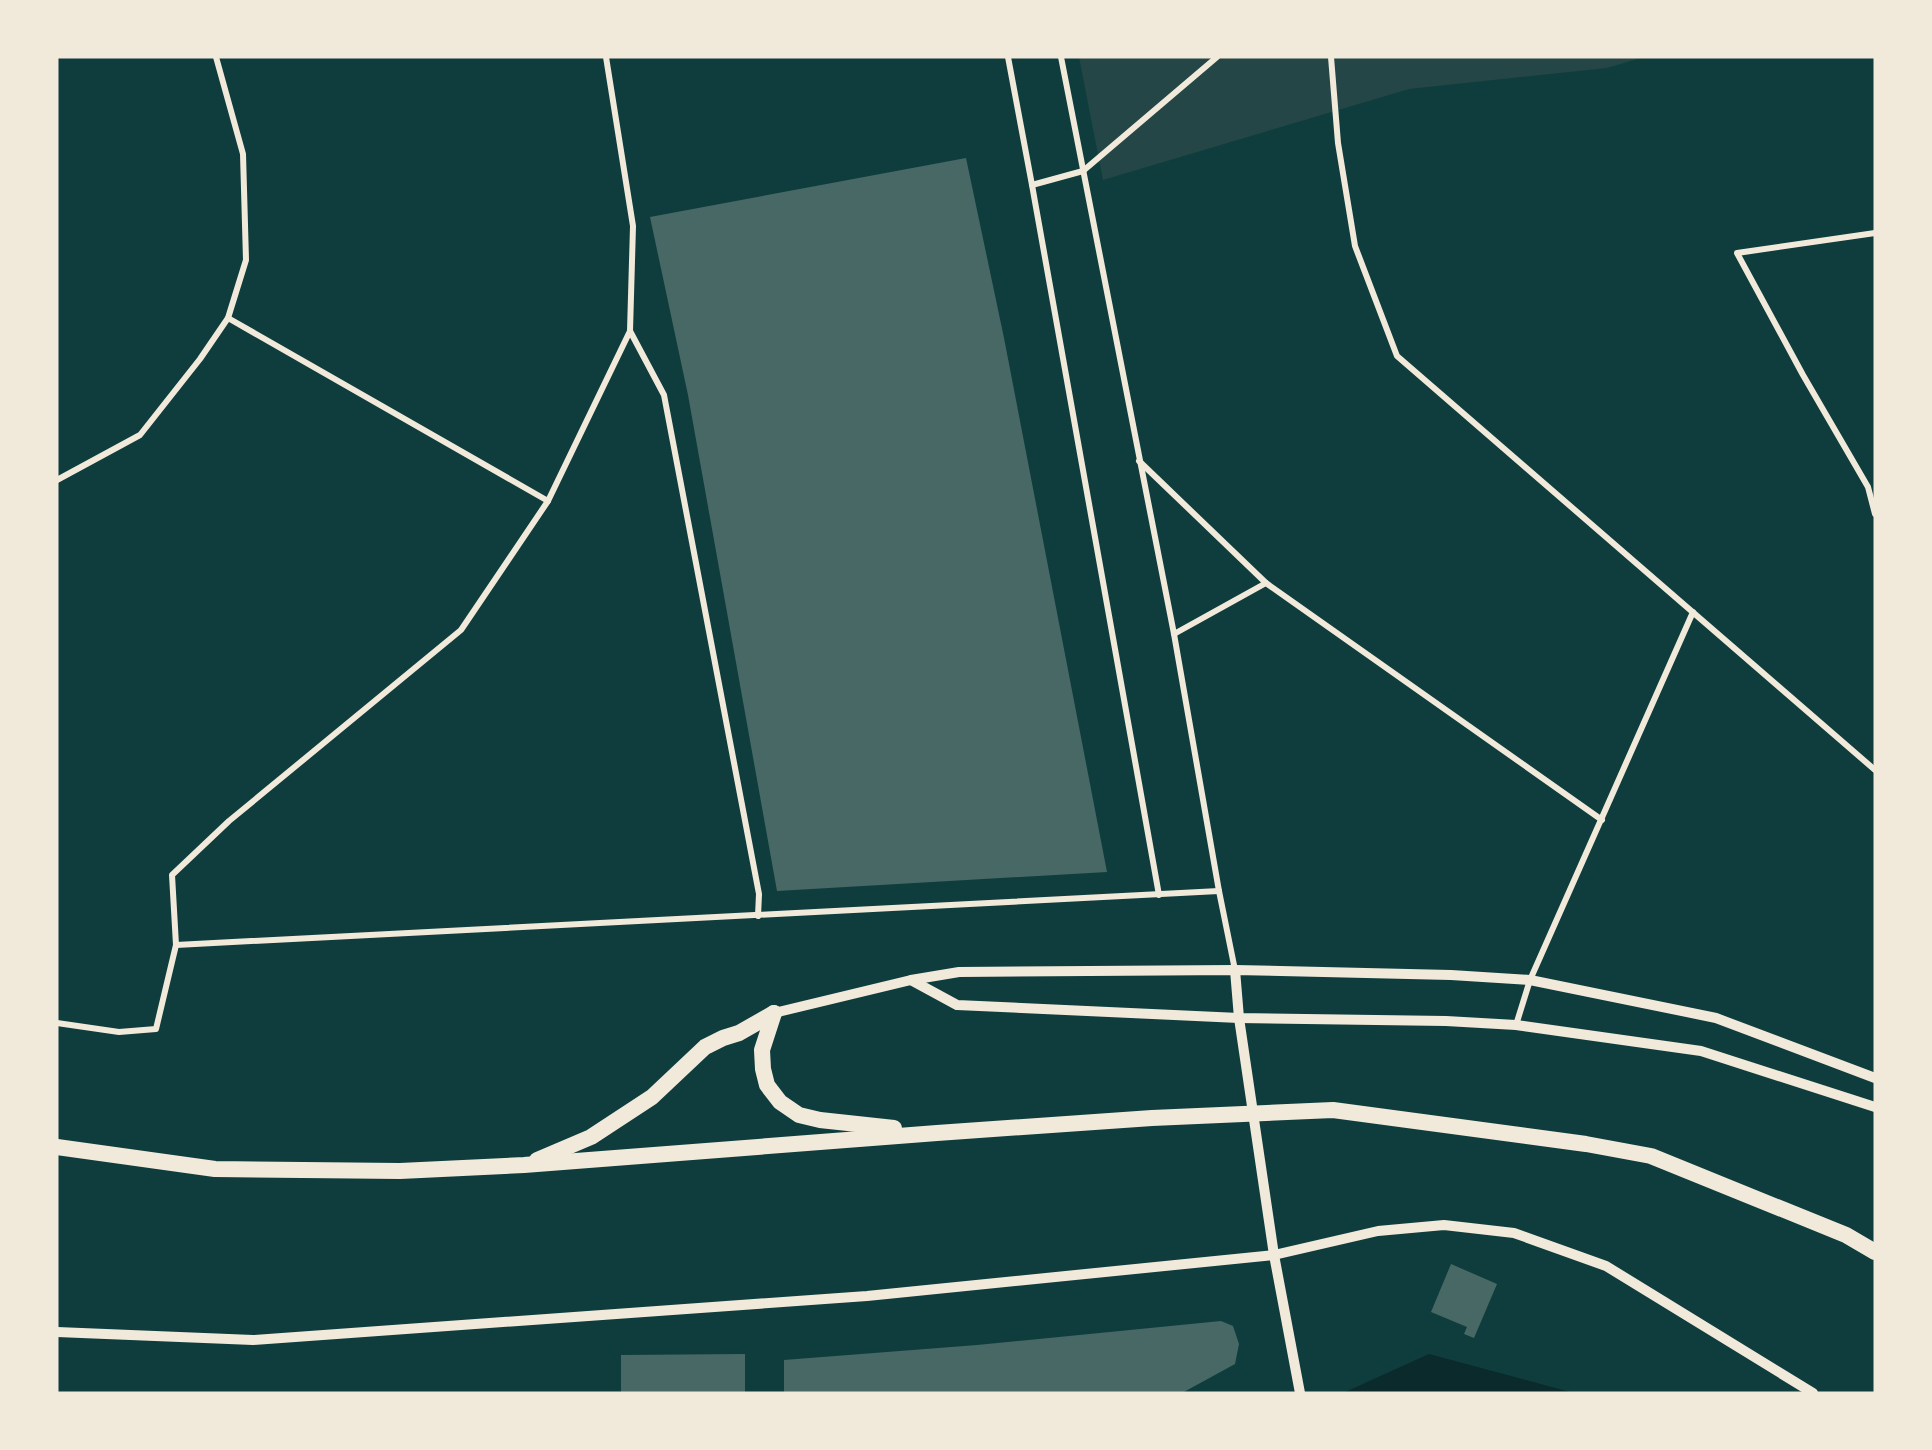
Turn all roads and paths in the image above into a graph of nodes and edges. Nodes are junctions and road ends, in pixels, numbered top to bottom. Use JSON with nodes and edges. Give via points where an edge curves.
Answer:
{"nodes":[{"id":1,"x":216,"y":57,"type":"edge"},
{"id":2,"x":606,"y":57,"type":"edge"},
{"id":3,"x":1008,"y":57,"type":"edge"},
{"id":4,"x":1061,"y":57,"type":"edge"},
{"id":5,"x":1217,"y":57,"type":"edge"},
{"id":6,"x":1331,"y":57,"type":"edge"},
{"id":7,"x":1083,"y":171,"type":"junction"},
{"id":8,"x":1032,"y":185,"type":"junction"},
{"id":9,"x":1875,"y":233,"type":"edge"},
{"id":10,"x":228,"y":318,"type":"junction"},
{"id":11,"x":630,"y":330,"type":"junction"},
{"id":12,"x":1139,"y":461,"type":"junction"},
{"id":13,"x":57,"y":480,"type":"edge"},
{"id":14,"x":548,"y":501,"type":"junction"},
{"id":15,"x":1875,"y":514,"type":"edge"},
{"id":16,"x":1266,"y":583,"type":"junction"},
{"id":17,"x":1693,"y":612,"type":"junction"},
{"id":18,"x":1174,"y":634,"type":"junction"},
{"id":19,"x":1875,"y":770,"type":"edge"},
{"id":20,"x":1602,"y":820,"type":"junction"},
{"id":21,"x":1219,"y":891,"type":"junction"},
{"id":22,"x":1159,"y":895,"type":"junction"},
{"id":23,"x":758,"y":916,"type":"junction"},
{"id":24,"x":176,"y":945,"type":"junction"},
{"id":25,"x":1235,"y":970,"type":"junction"},
{"id":26,"x":911,"y":980,"type":"junction"},
{"id":27,"x":1530,"y":980,"type":"junction"},
{"id":28,"x":774,"y":1013,"type":"junction"},
{"id":29,"x":1239,"y":1018,"type":"junction"},
{"id":30,"x":57,"y":1023,"type":"edge"},
{"id":31,"x":1516,"y":1025,"type":"junction"},
{"id":32,"x":1875,"y":1078,"type":"edge"},
{"id":33,"x":1875,"y":1107,"type":"edge"},
{"id":34,"x":937,"y":1133,"type":"junction"},
{"id":35,"x":57,"y":1147,"type":"edge"},
{"id":36,"x":524,"y":1165,"type":"junction"},
{"id":37,"x":1875,"y":1252,"type":"edge"},
{"id":38,"x":1274,"y":1255,"type":"junction"},
{"id":39,"x":57,"y":1332,"type":"edge"},
{"id":40,"x":1300,"y":1393,"type":"edge"},
{"id":41,"x":1813,"y":1393,"type":"edge"}],
"edges":[{"from":1,"to":10,"type":"street","via":[[243,154],[246,260]]},
{"from":2,"to":11,"type":"street","via":[[633,226]]},
{"from":3,"to":8,"type":"street"},
{"from":4,"to":7,"type":"street"},
{"from":5,"to":7,"type":"street"},
{"from":6,"to":17,"type":"street","via":[[1338,143],[1355,246],[1397,356]]},
{"from":7,"to":8,"type":"street"},
{"from":7,"to":12,"type":"street"},
{"from":8,"to":22,"type":"street"},
{"from":9,"to":15,"type":"street","via":[[1737,253],[1868,488]]},
{"from":10,"to":13,"type":"street","via":[[140,435]]},
{"from":10,"to":14,"type":"street"},
{"from":11,"to":14,"type":"street"},
{"from":11,"to":23,"type":"street","via":[[664,395],[759,894]]},
{"from":12,"to":16,"type":"street"},
{"from":12,"to":18,"type":"street"},
{"from":14,"to":24,"type":"street","via":[[461,630],[229,821],[172,875]]},
{"from":16,"to":18,"type":"street"},
{"from":16,"to":20,"type":"street"},
{"from":17,"to":19,"type":"street"},
{"from":17,"to":20,"type":"street"},
{"from":18,"to":21,"type":"street"},
{"from":20,"to":27,"type":"street"},
{"from":21,"to":22,"type":"street"},
{"from":21,"to":25,"type":"street"},
{"from":22,"to":23,"type":"street"},
{"from":23,"to":24,"type":"street"},
{"from":24,"to":30,"type":"street","via":[[156,1029],[119,1032]]},
{"from":25,"to":26,"type":"street","via":[[959,972]]},
{"from":25,"to":27,"type":"street"},
{"from":25,"to":29,"type":"street"},
{"from":26,"to":28,"type":"street"},
{"from":26,"to":29,"type":"street","via":[[957,1005]]},
{"from":27,"to":31,"type":"street"},
{"from":27,"to":32,"type":"street","via":[[1716,1018]]},
{"from":28,"to":34,"type":"highway","via":[[762,1050],[763,1069],[767,1084],[780,1102],[799,1115],[820,1120]]},
{"from":28,"to":36,"type":"highway","via":[[739,1034],[705,1047],[652,1097],[591,1137]]},
{"from":29,"to":31,"type":"street"},
{"from":29,"to":38,"type":"street"},
{"from":31,"to":33,"type":"street","via":[[1701,1052]]},
{"from":34,"to":36,"type":"highway"},
{"from":34,"to":37,"type":"highway","via":[[1333,1110],[1652,1156],[1846,1235]]},
{"from":35,"to":36,"type":"highway","via":[[215,1169],[400,1171]]},
{"from":38,"to":39,"type":"street","via":[[867,1296],[253,1340]]},
{"from":38,"to":40,"type":"street"},
{"from":38,"to":41,"type":"street","via":[[1378,1231],[1444,1225],[1514,1233],[1606,1266]]}]}
